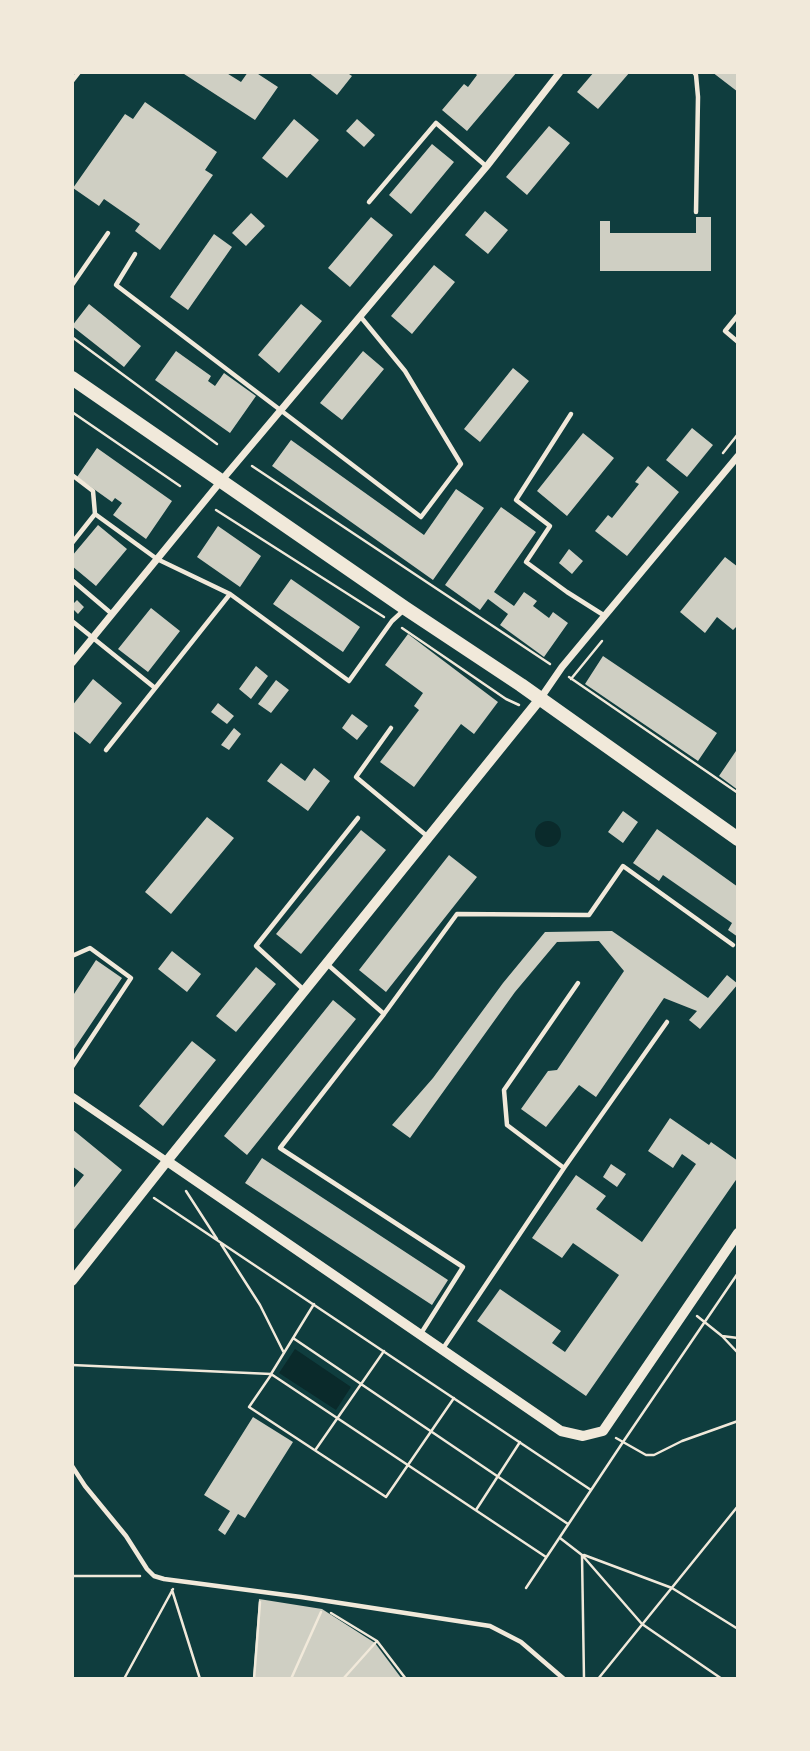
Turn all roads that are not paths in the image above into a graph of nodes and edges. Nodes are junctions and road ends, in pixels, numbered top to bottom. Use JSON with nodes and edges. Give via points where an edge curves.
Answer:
{"nodes":[{"id":1,"x":79,"y":72,"type":"edge"},
{"id":2,"x":561,"y":72,"type":"edge"},
{"id":3,"x":694,"y":72,"type":"edge"},
{"id":4,"x":72,"y":81,"type":"edge"},
{"id":5,"x":487,"y":166,"type":"junction"},
{"id":6,"x":369,"y":202,"type":"dead end"},
{"id":7,"x":696,"y":212,"type":"dead end"},
{"id":8,"x":108,"y":233,"type":"dead end"},
{"id":9,"x":135,"y":254,"type":"dead end"},
{"id":10,"x":72,"y":285,"type":"edge"},
{"id":11,"x":738,"y":315,"type":"edge"},
{"id":12,"x":360,"y":316,"type":"junction"},
{"id":13,"x":738,"y":342,"type":"edge"},
{"id":14,"x":72,"y":379,"type":"edge"},
{"id":15,"x":281,"y":410,"type":"junction"},
{"id":16,"x":571,"y":414,"type":"dead end"},
{"id":17,"x":738,"y":456,"type":"edge"},
{"id":18,"x":72,"y":475,"type":"edge"},
{"id":19,"x":221,"y":481,"type":"junction"},
{"id":20,"x":95,"y":514,"type":"junction"},
{"id":21,"x":72,"y":543,"type":"edge"},
{"id":22,"x":157,"y":559,"type":"junction"},
{"id":23,"x":72,"y":580,"type":"edge"},
{"id":24,"x":230,"y":594,"type":"junction"},
{"id":25,"x":405,"y":608,"type":"junction"},
{"id":26,"x":112,"y":614,"type":"junction"},
{"id":27,"x":606,"y":616,"type":"junction"},
{"id":28,"x":72,"y":621,"type":"edge"},
{"id":29,"x":92,"y":638,"type":"junction"},
{"id":30,"x":72,"y":663,"type":"edge"},
{"id":31,"x":155,"y":688,"type":"junction"},
{"id":32,"x":540,"y":699,"type":"junction"},
{"id":33,"x":391,"y":728,"type":"dead end"},
{"id":34,"x":106,"y":750,"type":"dead end"},
{"id":35,"x":358,"y":818,"type":"dead end"},
{"id":36,"x":428,"y":837,"type":"junction"},
{"id":37,"x":738,"y":839,"type":"edge"},
{"id":38,"x":733,"y":945,"type":"dead end"},
{"id":39,"x":72,"y":956,"type":"edge"},
{"id":40,"x":326,"y":964,"type":"junction"},
{"id":41,"x":578,"y":984,"type":"dead end"},
{"id":42,"x":304,"y":991,"type":"junction"},
{"id":43,"x":384,"y":1014,"type":"junction"},
{"id":44,"x":667,"y":1021,"type":"dead end"},
{"id":45,"x":72,"y":1067,"type":"edge"},
{"id":46,"x":72,"y":1096,"type":"edge"},
{"id":47,"x":167,"y":1161,"type":"junction"},
{"id":48,"x":565,"y":1168,"type":"junction"},
{"id":49,"x":738,"y":1233,"type":"edge"},
{"id":50,"x":72,"y":1281,"type":"edge"},
{"id":51,"x":420,"y":1335,"type":"junction"},
{"id":52,"x":441,"y":1350,"type":"junction"},
{"id":53,"x":72,"y":1466,"type":"edge"},
{"id":54,"x":564,"y":1679,"type":"edge"}],
"edges":[{"from":1,"to":4,"type":"lane"},
{"from":2,"to":5,"type":"street"},
{"from":3,"to":7,"type":"lane","via":[[698,97]]},
{"from":5,"to":6,"type":"lane","via":[[436,123]]},
{"from":5,"to":12,"type":"street"},
{"from":8,"to":10,"type":"lane"},
{"from":9,"to":15,"type":"lane","via":[[116,285]]},
{"from":11,"to":13,"type":"lane","via":[[724,331]]},
{"from":12,"to":15,"type":"street"},
{"from":12,"to":15,"type":"lane","via":[[405,371],[461,464],[421,517]]},
{"from":14,"to":19,"type":"main road"},
{"from":15,"to":19,"type":"street"},
{"from":16,"to":27,"type":"lane","via":[[516,500],[550,526],[526,562]]},
{"from":17,"to":27,"type":"street"},
{"from":18,"to":20,"type":"lane","via":[[93,491]]},
{"from":19,"to":22,"type":"street"},
{"from":19,"to":25,"type":"main road"},
{"from":20,"to":21,"type":"lane"},
{"from":20,"to":22,"type":"lane"},
{"from":22,"to":24,"type":"lane"},
{"from":22,"to":26,"type":"street"},
{"from":23,"to":26,"type":"lane"},
{"from":24,"to":25,"type":"lane","via":[[349,681]]},
{"from":24,"to":31,"type":"lane"},
{"from":25,"to":32,"type":"main road"},
{"from":26,"to":29,"type":"street"},
{"from":27,"to":32,"type":"street"},
{"from":28,"to":29,"type":"lane"},
{"from":29,"to":30,"type":"street"},
{"from":29,"to":31,"type":"lane"},
{"from":31,"to":34,"type":"lane"},
{"from":32,"to":36,"type":"street"},
{"from":32,"to":37,"type":"main road"},
{"from":33,"to":36,"type":"lane","via":[[356,777]]},
{"from":35,"to":42,"type":"lane","via":[[256,946]]},
{"from":36,"to":40,"type":"street"},
{"from":38,"to":43,"type":"lane","via":[[622,866],[589,915],[457,914]]},
{"from":39,"to":45,"type":"lane","via":[[90,948],[131,978]]},
{"from":40,"to":42,"type":"street"},
{"from":40,"to":43,"type":"lane"},
{"from":41,"to":48,"type":"lane","via":[[504,1090],[507,1125]]},
{"from":42,"to":47,"type":"street"},
{"from":43,"to":51,"type":"lane","via":[[280,1148],[463,1268]]},
{"from":44,"to":48,"type":"lane"},
{"from":46,"to":47,"type":"street"},
{"from":47,"to":50,"type":"street"},
{"from":47,"to":51,"type":"street"},
{"from":48,"to":52,"type":"lane"},
{"from":49,"to":52,"type":"street","via":[[603,1431],[583,1436],[561,1431]]},
{"from":51,"to":52,"type":"street"},
{"from":53,"to":54,"type":"lane","via":[[154,1576],[490,1626],[521,1643]]}]}
